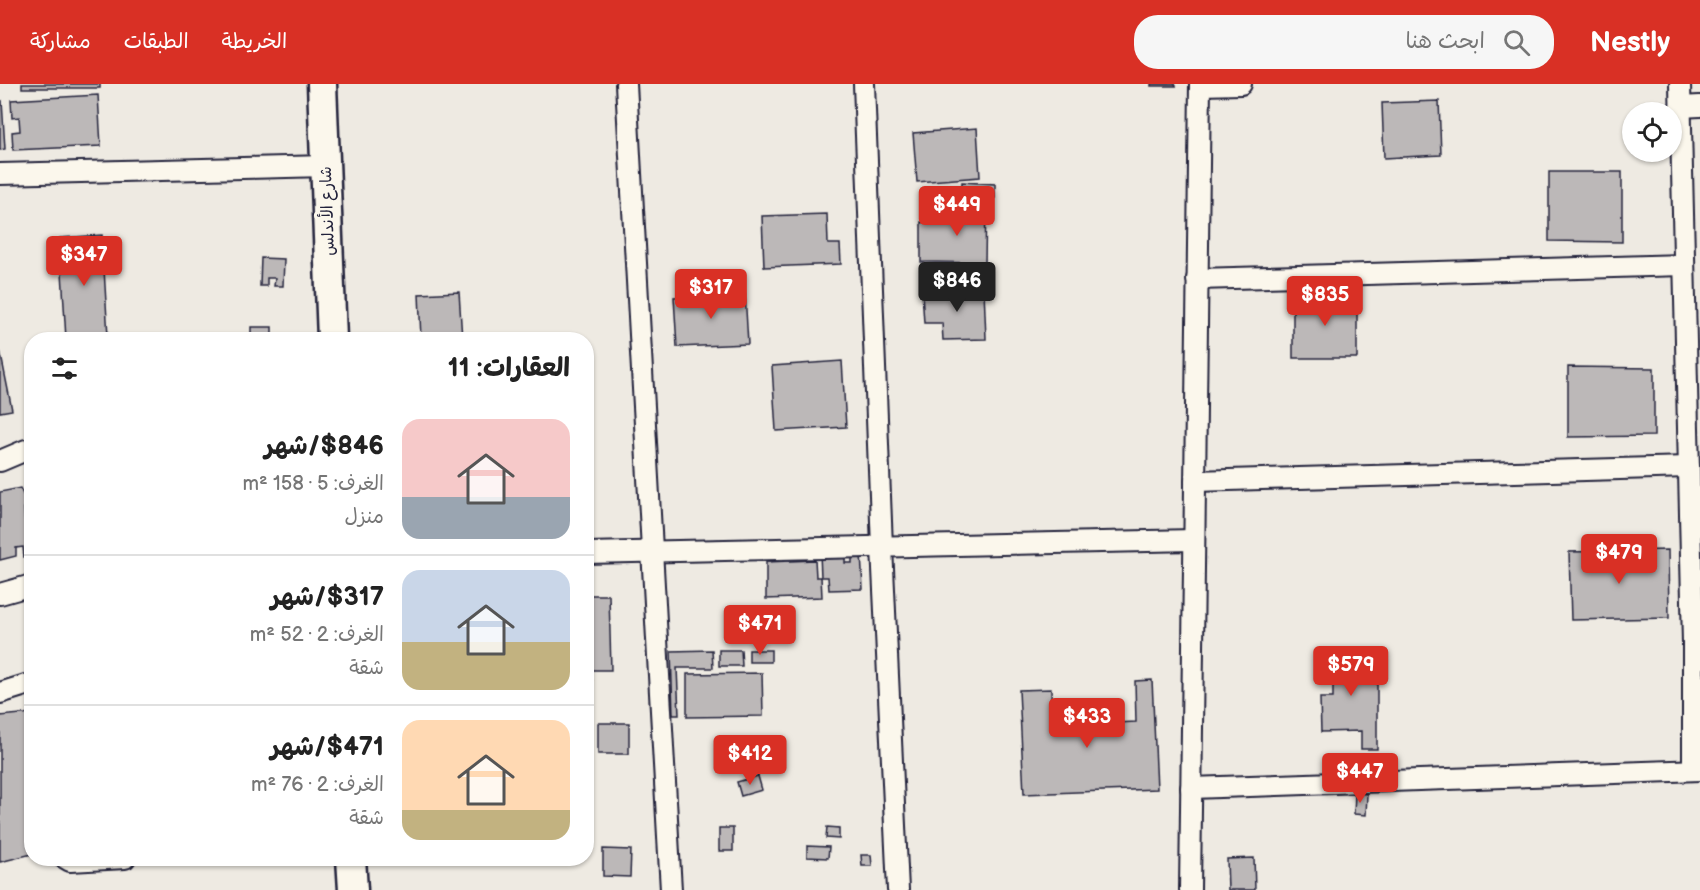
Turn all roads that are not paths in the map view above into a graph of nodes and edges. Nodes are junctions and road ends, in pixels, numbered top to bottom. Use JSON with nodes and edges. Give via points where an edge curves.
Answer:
{"nodes":[{"id":1,"x":322,"y":84,"type":"edge"},
{"id":2,"x":626,"y":84,"type":"edge"},
{"id":3,"x":864,"y":84,"type":"edge"},
{"id":4,"x":1241,"y":84,"type":"edge"},
{"id":5,"x":1680,"y":84,"type":"edge"},
{"id":6,"x":1200,"y":85,"type":"edge"},
{"id":7,"x":1690,"y":107,"type":"edge"},
{"id":8,"x":326,"y":166,"type":"junction"},
{"id":9,"x":0,"y":174,"type":"edge"},
{"id":10,"x":1684,"y":265,"type":"junction"},
{"id":11,"x":1197,"y":279,"type":"junction"},
{"id":12,"x":1692,"y":304,"type":"edge"},
{"id":13,"x":332,"y":332,"type":"edge"},
{"id":14,"x":24,"y":451,"type":"edge"},
{"id":15,"x":0,"y":461,"type":"edge"},
{"id":16,"x":1689,"y":467,"type":"junction"},
{"id":17,"x":1195,"y":481,"type":"junction"},
{"id":18,"x":1194,"y":540,"type":"junction"},
{"id":19,"x":882,"y":547,"type":"junction"},
{"id":20,"x":1695,"y":548,"type":"edge"},
{"id":21,"x":652,"y":551,"type":"junction"},
{"id":22,"x":594,"y":553,"type":"edge"},
{"id":23,"x":24,"y":587,"type":"edge"},
{"id":24,"x":0,"y":594,"type":"edge"},
{"id":25,"x":1696,"y":637,"type":"edge"},
{"id":26,"x":24,"y":686,"type":"edge"},
{"id":27,"x":0,"y":693,"type":"edge"},
{"id":28,"x":1696,"y":770,"type":"edge"},
{"id":29,"x":1191,"y":788,"type":"junction"},
{"id":30,"x":351,"y":866,"type":"edge"},
{"id":31,"x":352,"y":890,"type":"edge"},
{"id":32,"x":671,"y":890,"type":"edge"},
{"id":33,"x":898,"y":890,"type":"edge"},
{"id":34,"x":1190,"y":890,"type":"edge"}],
"edges":[{"from":1,"to":8,"type":"main road","name":"شارع الأندلس"},
{"from":2,"to":21,"type":"street"},
{"from":3,"to":19,"type":"street"},
{"from":4,"to":6,"type":"street"},
{"from":5,"to":7,"type":"street"},
{"from":6,"to":11,"type":"street"},
{"from":7,"to":10,"type":"street"},
{"from":8,"to":9,"type":"street"},
{"from":8,"to":13,"type":"main road","name":"شارع الأندلس"},
{"from":10,"to":11,"type":"street"},
{"from":10,"to":12,"type":"street"},
{"from":11,"to":17,"type":"street"},
{"from":12,"to":16,"type":"street"},
{"from":14,"to":15,"type":"street"},
{"from":16,"to":17,"type":"street"},
{"from":16,"to":20,"type":"street"},
{"from":17,"to":18,"type":"street"},
{"from":18,"to":19,"type":"street"},
{"from":18,"to":29,"type":"street"},
{"from":19,"to":21,"type":"street"},
{"from":19,"to":33,"type":"street"},
{"from":20,"to":25,"type":"street"},
{"from":21,"to":22,"type":"street"},
{"from":21,"to":32,"type":"street"},
{"from":23,"to":24,"type":"street"},
{"from":25,"to":28,"type":"street"},
{"from":26,"to":27,"type":"street"},
{"from":28,"to":29,"type":"street"},
{"from":29,"to":34,"type":"street"},
{"from":30,"to":31,"type":"main road"}]}
